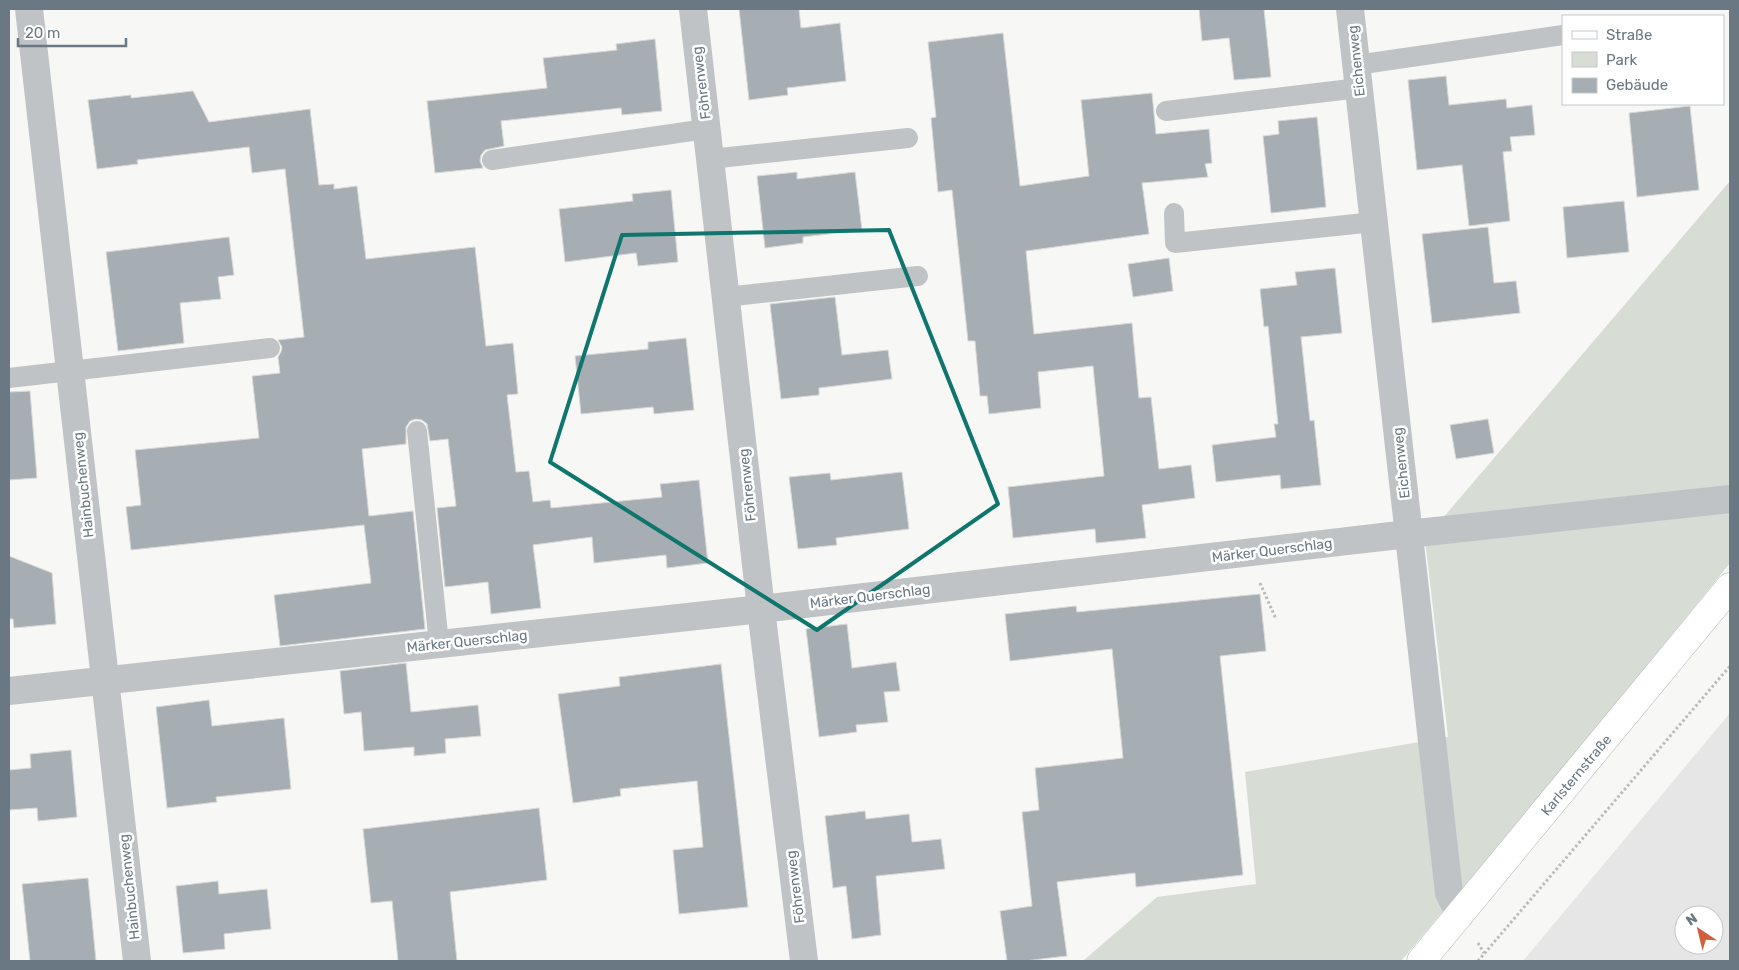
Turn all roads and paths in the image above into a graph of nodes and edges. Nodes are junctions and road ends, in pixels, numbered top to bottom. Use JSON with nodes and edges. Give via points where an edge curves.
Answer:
{"nodes":[{"id":1,"x":29,"y":9,"type":"edge"},
{"id":2,"x":692,"y":9,"type":"edge"},
{"id":3,"x":1350,"y":9,"type":"edge"},
{"id":4,"x":1562,"y":35,"type":"edge"},
{"id":5,"x":1357,"y":76,"type":"junction"},
{"id":6,"x":1166,"y":111,"type":"dead end"},
{"id":7,"x":706,"y":129,"type":"junction"},
{"id":8,"x":908,"y":138,"type":"dead end"},
{"id":9,"x":710,"y":159,"type":"junction"},
{"id":10,"x":492,"y":160,"type":"dead end"},
{"id":11,"x":1174,"y":213,"type":"dead end"},
{"id":12,"x":1374,"y":222,"type":"junction"},
{"id":13,"x":918,"y":276,"type":"dead end"},
{"id":14,"x":725,"y":297,"type":"junction"},
{"id":15,"x":270,"y":348,"type":"dead end"},
{"id":16,"x":70,"y":371,"type":"junction"},
{"id":17,"x":9,"y":378,"type":"edge"},
{"id":18,"x":417,"y":431,"type":"dead end"},
{"id":19,"x":1730,"y":499,"type":"edge"},
{"id":20,"x":1408,"y":534,"type":"junction"},
{"id":21,"x":1730,"y":588,"type":"edge"},
{"id":22,"x":760,"y":609,"type":"junction"},
{"id":23,"x":439,"y":644,"type":"junction"},
{"id":24,"x":1730,"y":666,"type":"edge"},
{"id":25,"x":106,"y":680,"type":"junction"},
{"id":26,"x":9,"y":691,"type":"edge"},
{"id":27,"x":1460,"y":916,"type":"junction"},
{"id":28,"x":138,"y":961,"type":"edge"},
{"id":29,"x":804,"y":961,"type":"edge"},
{"id":30,"x":1421,"y":961,"type":"edge"},
{"id":31,"x":1478,"y":961,"type":"edge"}],
"edges":[{"from":1,"to":16,"type":"street","name":"Hainbuchenweg"},
{"from":2,"to":7,"type":"street","name":"Föhrenweg"},
{"from":3,"to":5,"type":"street","name":"Eichenweg"},
{"from":4,"to":5,"type":"lane"},
{"from":5,"to":6,"type":"lane"},
{"from":5,"to":12,"type":"street","name":"Eichenweg"},
{"from":7,"to":9,"type":"street","name":"Föhrenweg"},
{"from":7,"to":10,"type":"lane"},
{"from":8,"to":9,"type":"lane"},
{"from":9,"to":14,"type":"street","name":"Föhrenweg"},
{"from":11,"to":12,"type":"lane","via":[[1175,243]]},
{"from":12,"to":20,"type":"street","name":"Eichenweg"},
{"from":13,"to":14,"type":"lane"},
{"from":14,"to":22,"type":"street","name":"Föhrenweg"},
{"from":15,"to":16,"type":"lane"},
{"from":16,"to":17,"type":"lane"},
{"from":16,"to":25,"type":"street","name":"Hainbuchenweg"},
{"from":18,"to":23,"type":"lane"},
{"from":19,"to":20,"type":"street","name":"Märker Querschlag"},
{"from":20,"to":22,"type":"street","name":"Märker Querschlag"},
{"from":20,"to":27,"type":"street","name":"Eichenweg","via":[[1449,893]]},
{"from":21,"to":27,"type":"street","name":"Karlsternstraße"},
{"from":22,"to":23,"type":"street","name":"Märker Querschlag"},
{"from":22,"to":29,"type":"street","name":"Föhrenweg"},
{"from":23,"to":25,"type":"street","name":"Märker Querschlag"},
{"from":24,"to":31,"type":"path"},
{"from":25,"to":26,"type":"street","name":"Märker Querschlag"},
{"from":25,"to":28,"type":"street","name":"Hainbuchenweg"},
{"from":27,"to":30,"type":"street","name":"Karlsternstraße"}]}
